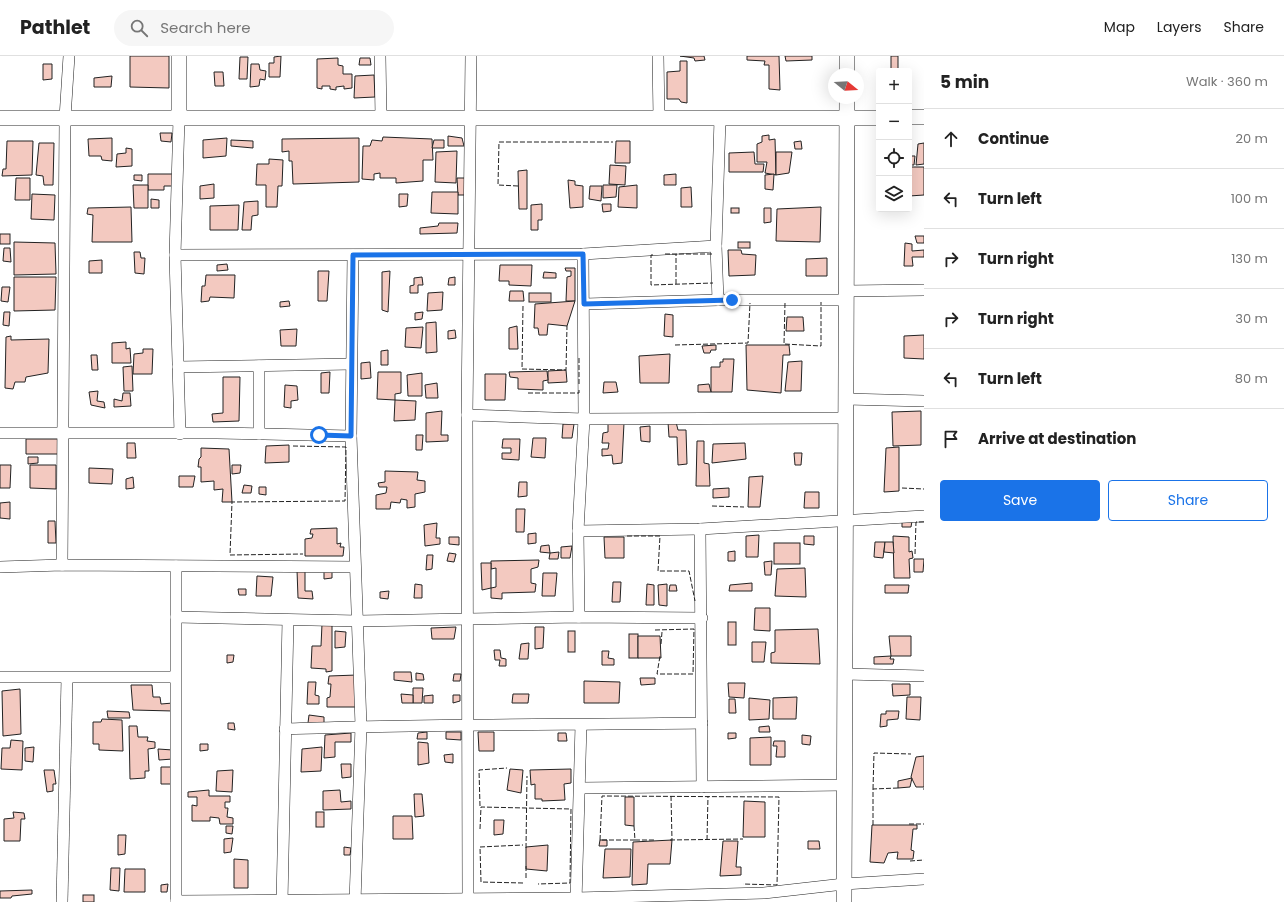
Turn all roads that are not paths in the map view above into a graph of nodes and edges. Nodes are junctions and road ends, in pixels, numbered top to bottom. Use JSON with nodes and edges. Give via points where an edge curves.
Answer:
{"nodes":[{"id":1,"x":69,"y":56,"type":"edge"},
{"id":2,"x":180,"y":56,"type":"edge"},
{"id":3,"x":380,"y":56,"type":"edge"},
{"id":4,"x":471,"y":56,"type":"edge"},
{"id":5,"x":658,"y":56,"type":"edge"},
{"id":6,"x":847,"y":56,"type":"edge"},
{"id":7,"x":847,"y":68,"type":"edge"},
{"id":8,"x":847,"y":104,"type":"edge"},
{"id":9,"x":0,"y":118,"type":"edge"},
{"id":10,"x":65,"y":118,"type":"junction"},
{"id":11,"x":179,"y":118,"type":"junction"},
{"id":12,"x":381,"y":118,"type":"junction"},
{"id":13,"x":470,"y":118,"type":"junction"},
{"id":14,"x":659,"y":118,"type":"junction"},
{"id":15,"x":847,"y":118,"type":"junction"},
{"id":16,"x":876,"y":118,"type":"edge"},
{"id":17,"x":912,"y":118,"type":"edge"},
{"id":18,"x":924,"y":118,"type":"edge"},
{"id":19,"x":720,"y":119,"type":"junction"},
{"id":20,"x":716,"y":246,"type":"junction"},
{"id":21,"x":583,"y":254,"type":"junction"},
{"id":22,"x":175,"y":255,"type":"junction"},
{"id":23,"x":353,"y":255,"type":"junction"},
{"id":24,"x":470,"y":255,"type":"junction"},
{"id":25,"x":924,"y":290,"type":"edge"},
{"id":26,"x":846,"y":295,"type":"junction"},
{"id":27,"x":718,"y":300,"type":"junction"},
{"id":28,"x":584,"y":304,"type":"junction"},
{"id":29,"x":351,"y":364,"type":"junction"},
{"id":30,"x":259,"y":366,"type":"junction"},
{"id":31,"x":178,"y":367,"type":"junction"},
{"id":32,"x":846,"y":399,"type":"junction"},
{"id":33,"x":924,"y":401,"type":"edge"},
{"id":34,"x":467,"y":415,"type":"junction"},
{"id":35,"x":846,"y":418,"type":"junction"},
{"id":36,"x":584,"y":419,"type":"junction"},
{"id":37,"x":0,"y":433,"type":"edge"},
{"id":38,"x":63,"y":434,"type":"junction"},
{"id":39,"x":180,"y":434,"type":"junction"},
{"id":40,"x":259,"y":434,"type":"junction"},
{"id":41,"x":351,"y":436,"type":"junction"},
{"id":42,"x":924,"y":516,"type":"edge"},
{"id":43,"x":845,"y":520,"type":"junction"},
{"id":44,"x":700,"y":529,"type":"junction"},
{"id":45,"x":578,"y":531,"type":"junction"},
{"id":46,"x":62,"y":565,"type":"junction"},
{"id":47,"x":0,"y":566,"type":"edge"},
{"id":48,"x":176,"y":566,"type":"junction"},
{"id":49,"x":355,"y":567,"type":"junction"},
{"id":50,"x":176,"y":616,"type":"junction"},
{"id":51,"x":579,"y":617,"type":"junction"},
{"id":52,"x":702,"y":618,"type":"junction"},
{"id":53,"x":288,"y":620,"type":"junction"},
{"id":54,"x":467,"y":620,"type":"junction"},
{"id":55,"x":358,"y":621,"type":"junction"},
{"id":56,"x":845,"y":674,"type":"junction"},
{"id":57,"x":924,"y":676,"type":"edge"},
{"id":58,"x":0,"y":677,"type":"edge"},
{"id":59,"x":175,"y":677,"type":"junction"},
{"id":60,"x":66,"y":678,"type":"junction"},
{"id":61,"x":702,"y":722,"type":"junction"},
{"id":62,"x":468,"y":724,"type":"junction"},
{"id":63,"x":581,"y":725,"type":"junction"},
{"id":64,"x":361,"y":726,"type":"junction"},
{"id":65,"x":285,"y":729,"type":"junction"},
{"id":66,"x":844,"y":786,"type":"junction"},
{"id":67,"x":702,"y":787,"type":"junction"},
{"id":68,"x":580,"y":788,"type":"junction"},
{"id":69,"x":924,"y":879,"type":"edge"},
{"id":70,"x":844,"y":884,"type":"junction"},
{"id":71,"x":468,"y":898,"type":"junction"},
{"id":72,"x":668,"y":898,"type":"edge"},
{"id":73,"x":576,"y":900,"type":"edge"},
{"id":74,"x":176,"y":901,"type":"edge"},
{"id":75,"x":282,"y":901,"type":"edge"},
{"id":76,"x":355,"y":901,"type":"edge"},
{"id":77,"x":62,"y":902,"type":"edge"},
{"id":78,"x":844,"y":902,"type":"edge"}],
"edges":[{"from":1,"to":10,"type":"street"},
{"from":2,"to":11,"type":"street"},
{"from":3,"to":12,"type":"street"},
{"from":4,"to":13,"type":"street"},
{"from":5,"to":14,"type":"street"},
{"from":6,"to":7,"type":"street"},
{"from":8,"to":15,"type":"street"},
{"from":9,"to":10,"type":"street"},
{"from":10,"to":11,"type":"street"},
{"from":10,"to":38,"type":"street"},
{"from":11,"to":12,"type":"street"},
{"from":11,"to":22,"type":"street"},
{"from":12,"to":13,"type":"street"},
{"from":13,"to":14,"type":"street"},
{"from":13,"to":24,"type":"street"},
{"from":14,"to":19,"type":"street"},
{"from":15,"to":16,"type":"street"},
{"from":15,"to":19,"type":"street"},
{"from":15,"to":26,"type":"street"},
{"from":17,"to":18,"type":"street"},
{"from":19,"to":20,"type":"street"},
{"from":20,"to":21,"type":"street"},
{"from":20,"to":27,"type":"street"},
{"from":21,"to":24,"type":"street"},
{"from":21,"to":28,"type":"street"},
{"from":22,"to":23,"type":"street"},
{"from":22,"to":31,"type":"street"},
{"from":23,"to":24,"type":"street"},
{"from":23,"to":29,"type":"street"},
{"from":24,"to":34,"type":"street"},
{"from":25,"to":26,"type":"street"},
{"from":26,"to":27,"type":"street"},
{"from":26,"to":32,"type":"street"},
{"from":27,"to":28,"type":"street"},
{"from":28,"to":36,"type":"street"},
{"from":29,"to":30,"type":"street"},
{"from":29,"to":41,"type":"street"},
{"from":30,"to":31,"type":"street"},
{"from":30,"to":40,"type":"street"},
{"from":31,"to":39,"type":"street"},
{"from":32,"to":33,"type":"street"},
{"from":32,"to":35,"type":"street"},
{"from":34,"to":36,"type":"street"},
{"from":34,"to":54,"type":"street"},
{"from":35,"to":36,"type":"street"},
{"from":35,"to":43,"type":"street"},
{"from":36,"to":45,"type":"street"},
{"from":37,"to":38,"type":"street"},
{"from":38,"to":39,"type":"street"},
{"from":38,"to":46,"type":"street"},
{"from":39,"to":40,"type":"street"},
{"from":40,"to":41,"type":"street"},
{"from":41,"to":49,"type":"street"},
{"from":42,"to":43,"type":"street"},
{"from":43,"to":44,"type":"street"},
{"from":43,"to":56,"type":"street"},
{"from":44,"to":45,"type":"street"},
{"from":44,"to":52,"type":"street"},
{"from":45,"to":51,"type":"street"},
{"from":46,"to":47,"type":"street"},
{"from":46,"to":48,"type":"street"},
{"from":48,"to":49,"type":"street"},
{"from":48,"to":50,"type":"street"},
{"from":49,"to":55,"type":"street"},
{"from":50,"to":53,"type":"street"},
{"from":50,"to":59,"type":"street"},
{"from":51,"to":52,"type":"street"},
{"from":51,"to":54,"type":"street"},
{"from":52,"to":61,"type":"street"},
{"from":53,"to":55,"type":"street"},
{"from":53,"to":65,"type":"street"},
{"from":54,"to":55,"type":"street"},
{"from":54,"to":62,"type":"street"},
{"from":55,"to":64,"type":"street"},
{"from":56,"to":57,"type":"street"},
{"from":56,"to":66,"type":"street"},
{"from":58,"to":60,"type":"street"},
{"from":59,"to":60,"type":"street"},
{"from":59,"to":74,"type":"street"},
{"from":60,"to":77,"type":"street"},
{"from":61,"to":63,"type":"street"},
{"from":61,"to":67,"type":"street"},
{"from":62,"to":63,"type":"street"},
{"from":62,"to":64,"type":"street"},
{"from":62,"to":71,"type":"street"},
{"from":63,"to":68,"type":"street"},
{"from":64,"to":65,"type":"street"},
{"from":64,"to":76,"type":"street"},
{"from":65,"to":75,"type":"street"},
{"from":66,"to":67,"type":"street"},
{"from":66,"to":70,"type":"street"},
{"from":67,"to":68,"type":"street"},
{"from":68,"to":73,"type":"street"},
{"from":69,"to":70,"type":"street"},
{"from":70,"to":72,"type":"street","via":[[764,893]]},
{"from":70,"to":78,"type":"street"},
{"from":71,"to":73,"type":"street"},
{"from":71,"to":76,"type":"street"},
{"from":72,"to":73,"type":"street"},
{"from":74,"to":75,"type":"street"},
{"from":75,"to":76,"type":"street"}]}
